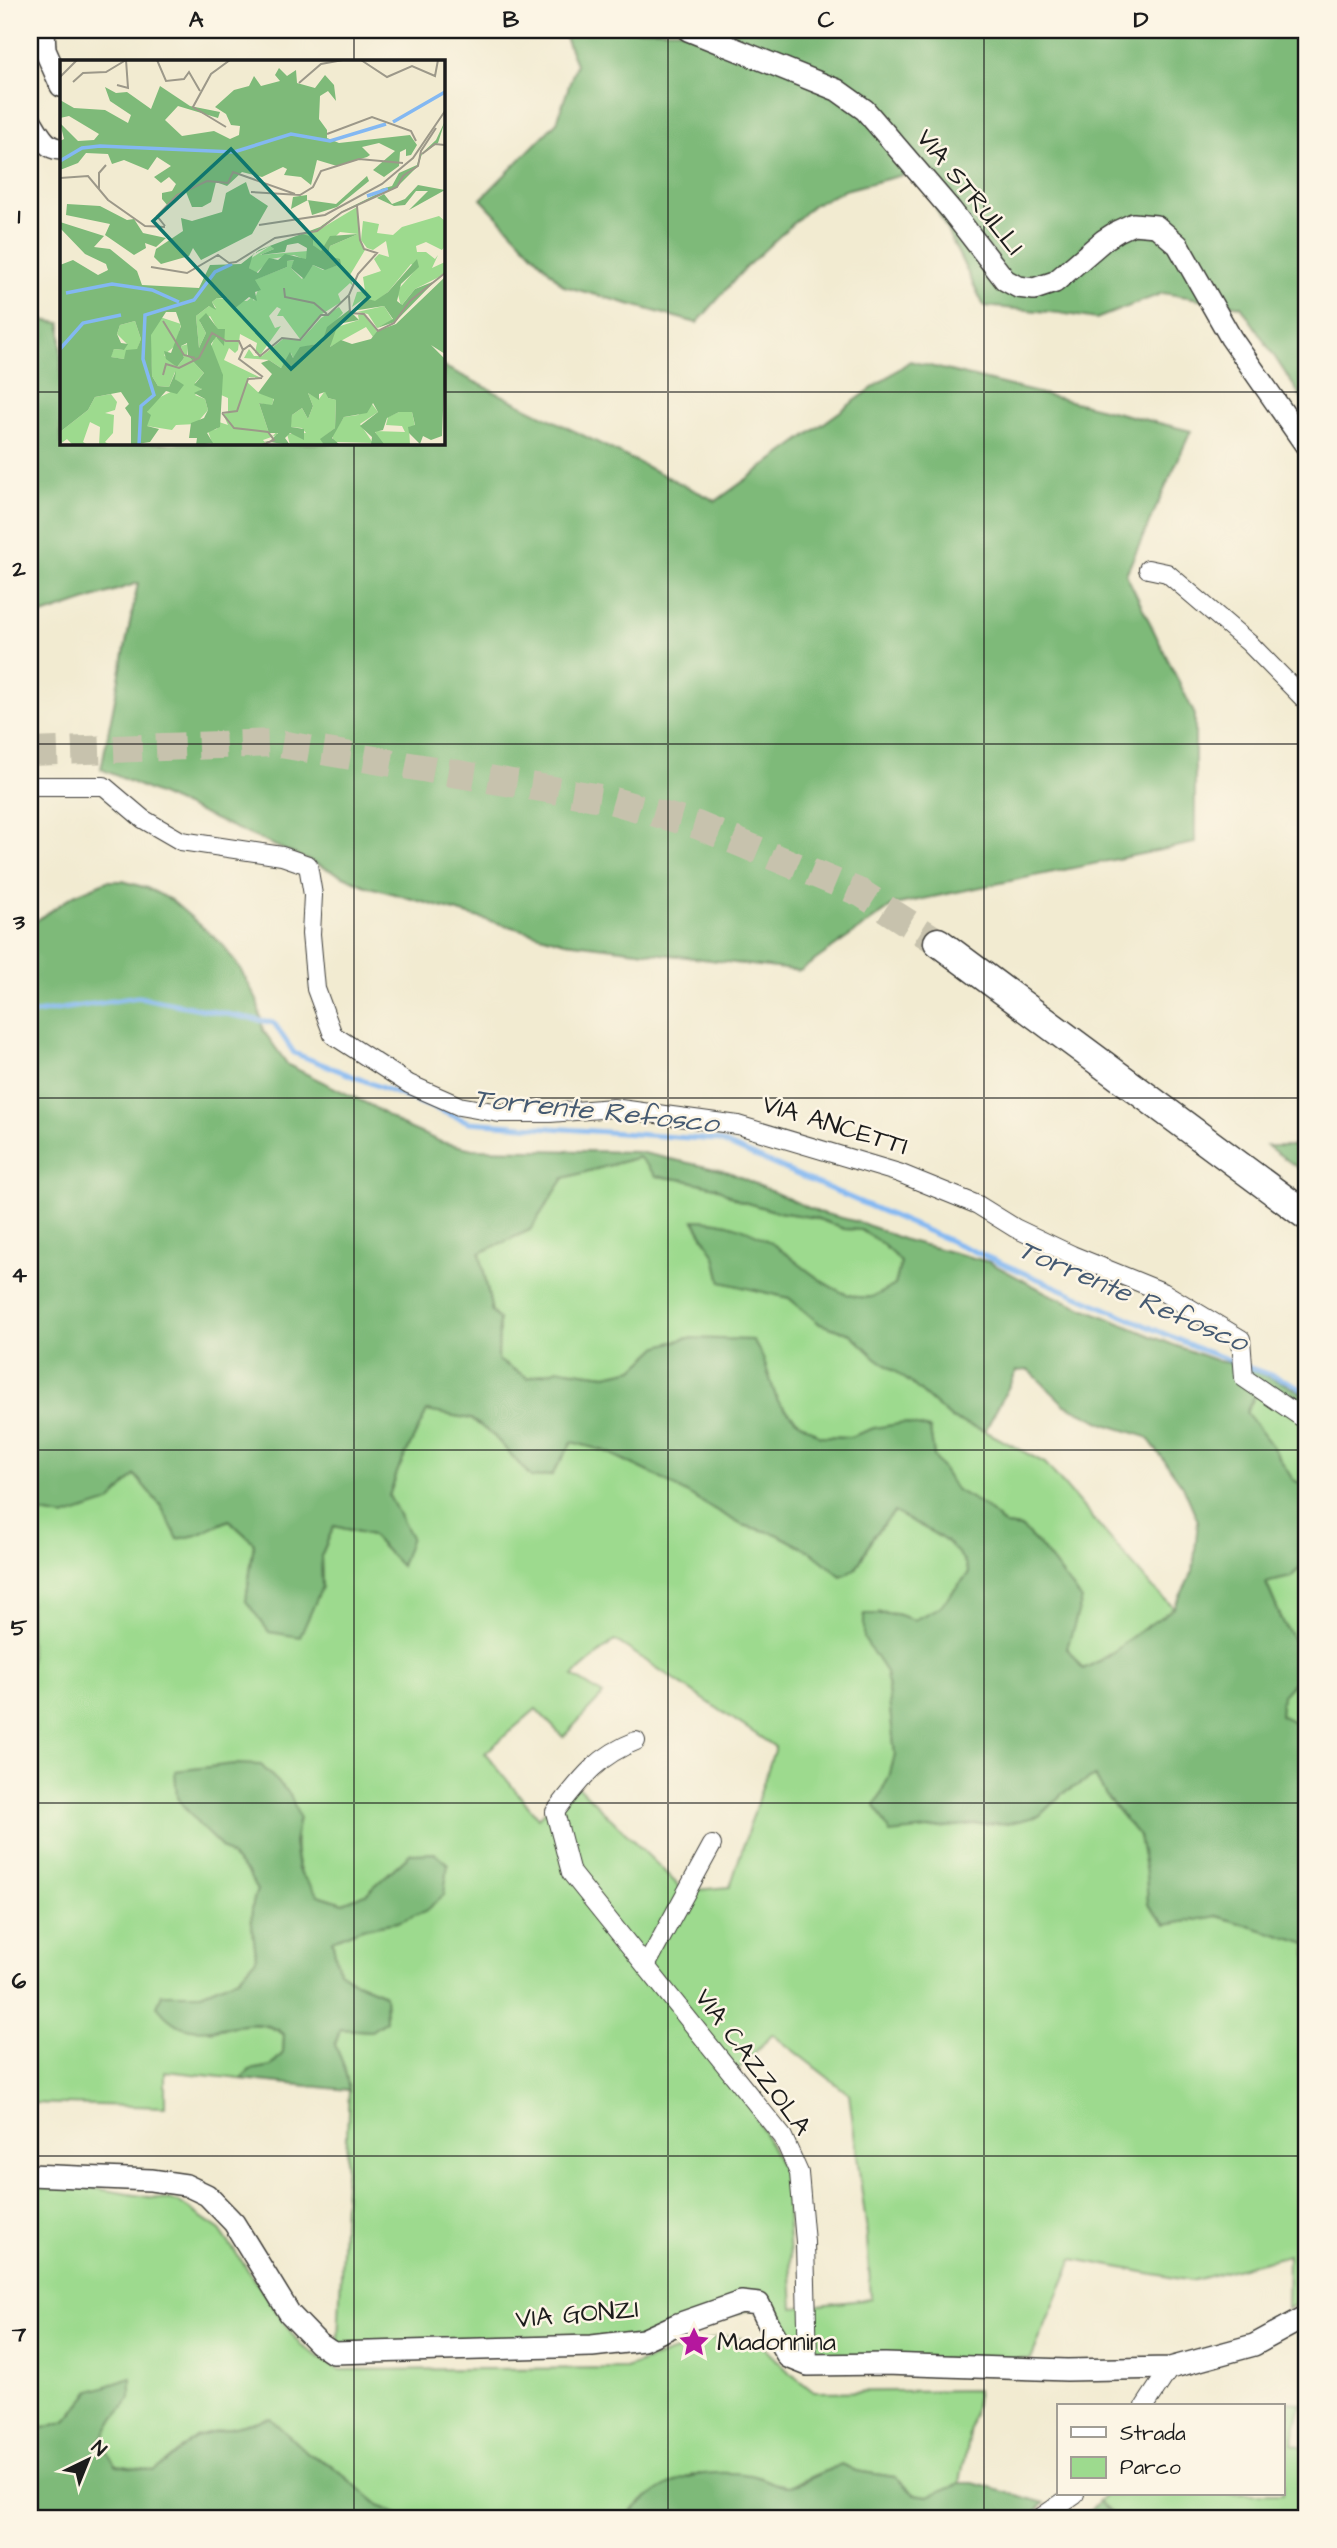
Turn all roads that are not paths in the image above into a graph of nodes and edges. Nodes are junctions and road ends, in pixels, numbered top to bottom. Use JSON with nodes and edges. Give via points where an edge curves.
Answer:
{"nodes":[{"id":1,"x":44,"y":30,"type":"edge"},
{"id":2,"x":688,"y":30,"type":"edge"},
{"id":3,"x":60,"y":84,"type":"edge"},
{"id":4,"x":30,"y":119,"type":"edge"},
{"id":5,"x":60,"y":149,"type":"edge"},
{"id":6,"x":1307,"y":447,"type":"edge"},
{"id":7,"x":1147,"y":569,"type":"dead end"},
{"id":8,"x":1307,"y":702,"type":"edge"},
{"id":9,"x":30,"y":786,"type":"edge"},
{"id":10,"x":938,"y":942,"type":"tunnel mouth"},
{"id":11,"x":1307,"y":1216,"type":"edge"},
{"id":12,"x":1307,"y":1421,"type":"edge"},
{"id":13,"x":636,"y":1741,"type":"dead end"},
{"id":14,"x":712,"y":1844,"type":"dead end"},
{"id":15,"x":646,"y":1966,"type":"junction"},
{"id":16,"x":30,"y":2175,"type":"edge"},
{"id":17,"x":1307,"y":2316,"type":"edge"},
{"id":18,"x":808,"y":2365,"type":"junction"},
{"id":19,"x":1170,"y":2368,"type":"junction"},
{"id":20,"x":1146,"y":2404,"type":"edge"},
{"id":21,"x":1072,"y":2496,"type":"edge"},
{"id":22,"x":1040,"y":2518,"type":"edge"}],
"edges":[{"from":1,"to":3,"type":"street","via":[[46,50]]},
{"from":2,"to":6,"type":"street","name":"VIA STRULLI","via":[[837,90],[865,110],[1005,280],[1018,287],[1034,289],[1055,282],[1104,240],[1133,225],[1157,226],[1178,245],[1231,338]]},
{"from":4,"to":5,"type":"street","via":[[45,143]]},
{"from":7,"to":8,"type":"street","via":[[1167,573],[1249,643]]},
{"from":9,"to":12,"type":"street","name":"VIA ANCETTI","via":[[104,786],[143,819],[181,841],[282,856],[307,865],[313,895],[316,989],[333,1035],[409,1084],[459,1106],[499,1113],[613,1108],[738,1125],[899,1173],[978,1205],[1072,1255],[1163,1292],[1241,1339],[1244,1378]]},
{"from":10,"to":11,"type":"highway"},
{"from":13,"to":15,"type":"street","name":"VIA CAZZOLA","via":[[614,1749],[581,1778],[555,1812],[571,1873]]},
{"from":14,"to":15,"type":"street"},
{"from":15,"to":18,"type":"street","name":"VIA CAZZOLA","via":[[783,2137],[799,2173]]},
{"from":16,"to":18,"type":"street","name":"VIA GONZI","via":[[151,2180],[186,2185],[206,2195],[234,2223],[290,2314],[333,2353],[592,2346],[643,2340],[741,2302],[760,2304],[788,2357]]},
{"from":17,"to":19,"type":"street","via":[[1254,2345]]},
{"from":18,"to":19,"type":"street"},
{"from":19,"to":20,"type":"street"},
{"from":21,"to":22,"type":"street"}]}
